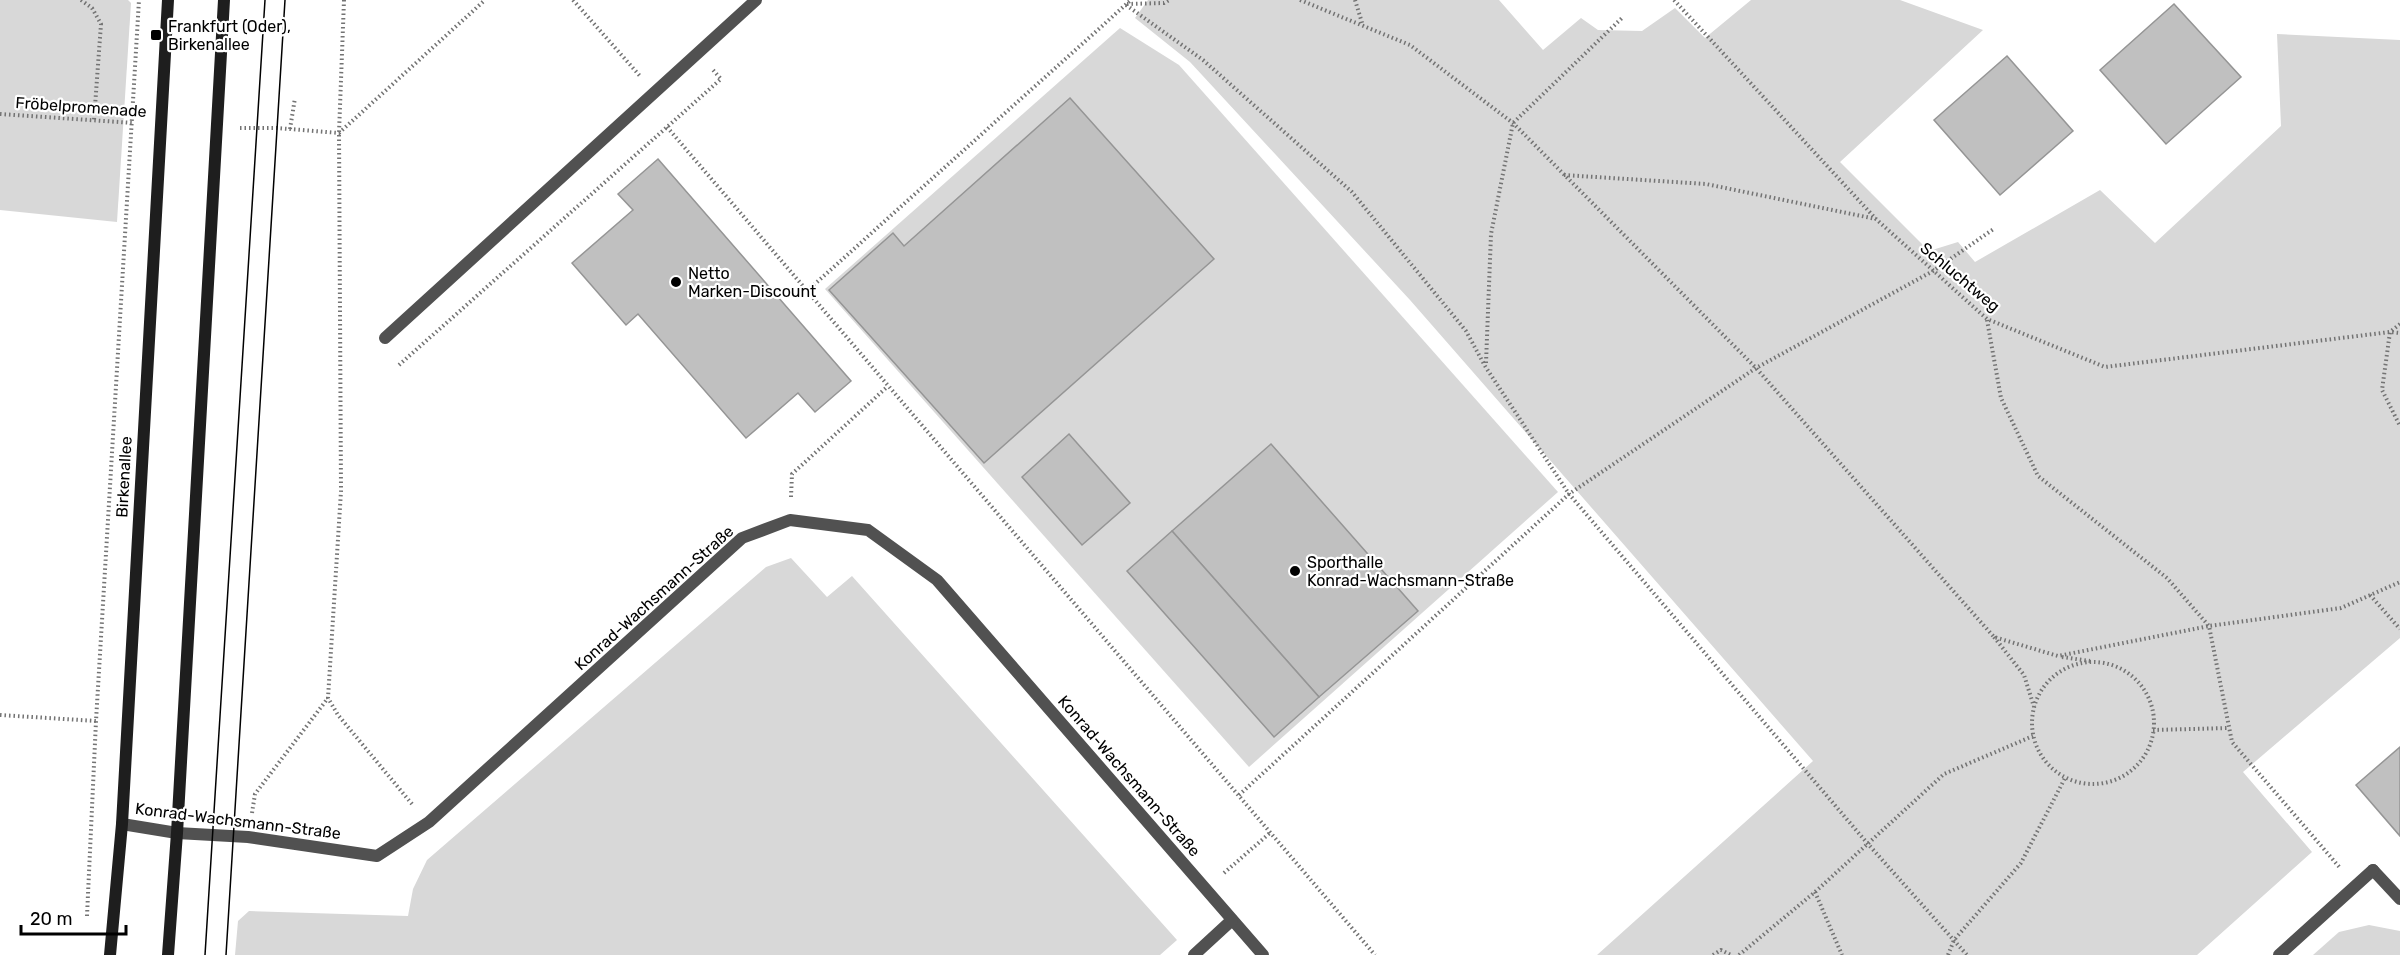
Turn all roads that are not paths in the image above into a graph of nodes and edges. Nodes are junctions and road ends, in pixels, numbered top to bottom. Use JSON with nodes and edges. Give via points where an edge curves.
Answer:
{"nodes":[{"id":1,"x":168,"y":0,"type":"edge"},
{"id":2,"x":224,"y":0,"type":"edge"},
{"id":3,"x":756,"y":0,"type":"edge"},
{"id":4,"x":385,"y":338,"type":"dead end"},
{"id":5,"x":122,"y":824,"type":"junction"},
{"id":6,"x":177,"y":833,"type":"junction"},
{"id":7,"x":2400,"y":898,"type":"edge"},
{"id":8,"x":1232,"y":920,"type":"junction"},
{"id":9,"x":110,"y":955,"type":"edge"},
{"id":10,"x":168,"y":955,"type":"edge"},
{"id":11,"x":1194,"y":955,"type":"edge"},
{"id":12,"x":1263,"y":955,"type":"edge"},
{"id":13,"x":2279,"y":955,"type":"edge"}],
"edges":[{"from":1,"to":5,"type":"street","name":"Birkenallee"},
{"from":2,"to":6,"type":"street"},
{"from":3,"to":4,"type":"street"},
{"from":5,"to":6,"type":"street","name":"Konrad-Wachsmann-Straße"},
{"from":5,"to":9,"type":"street","name":"Birkenallee"},
{"from":6,"to":8,"type":"street","name":"Konrad-Wachsmann-Straße","via":[[248,837],[377,856],[429,822],[742,538],[790,520],[868,530],[937,580]]},
{"from":6,"to":10,"type":"street"},
{"from":7,"to":13,"type":"street","via":[[2373,870]]},
{"from":8,"to":11,"type":"street"},
{"from":8,"to":12,"type":"street","name":"Konrad-Wachsmann-Straße"}]}
